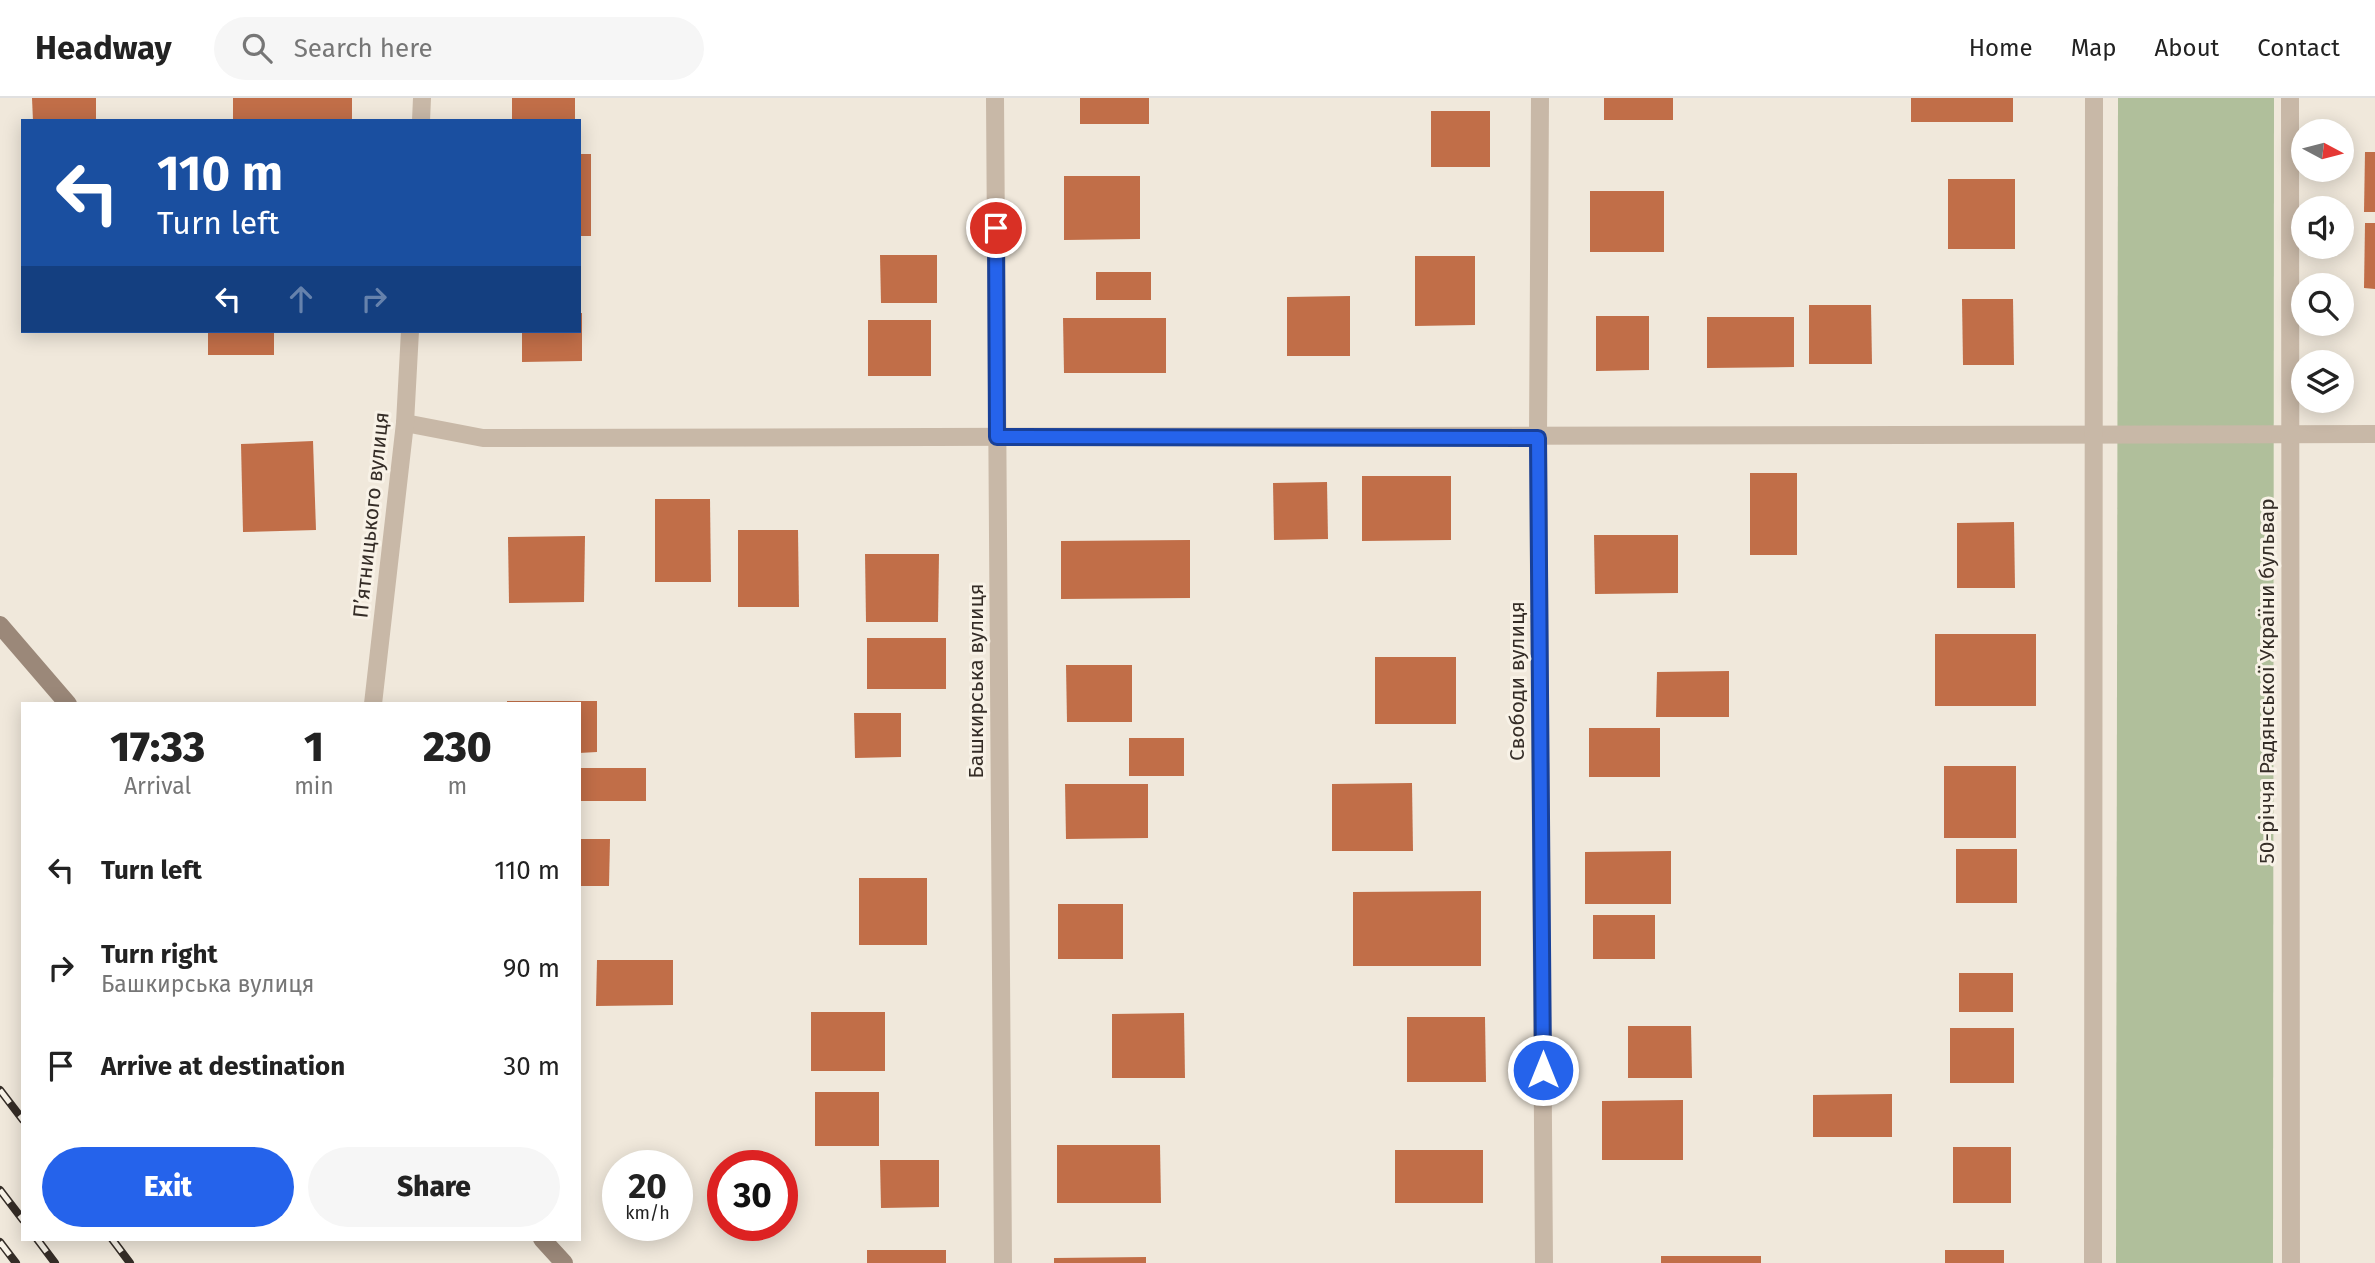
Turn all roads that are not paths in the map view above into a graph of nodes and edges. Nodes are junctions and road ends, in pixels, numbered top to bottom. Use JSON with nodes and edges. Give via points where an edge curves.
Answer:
{"nodes":[{"id":1,"x":422,"y":98,"type":"edge"},
{"id":2,"x":995,"y":98,"type":"edge"},
{"id":3,"x":1539,"y":98,"type":"edge"},
{"id":4,"x":2094,"y":98,"type":"edge"},
{"id":5,"x":2290,"y":98,"type":"edge"},
{"id":6,"x":421,"y":119,"type":"edge"},
{"id":7,"x":410,"y":333,"type":"edge"},
{"id":8,"x":405,"y":423,"type":"junction"},
{"id":9,"x":2094,"y":433,"type":"junction"},
{"id":10,"x":2290,"y":434,"type":"junction"},
{"id":11,"x":2375,"y":434,"type":"edge"},
{"id":12,"x":997,"y":437,"type":"junction"},
{"id":13,"x":1538,"y":438,"type":"junction"},
{"id":14,"x":0,"y":625,"type":"edge"},
{"id":15,"x":66,"y":702,"type":"edge"},
{"id":16,"x":373,"y":702,"type":"edge"},
{"id":17,"x":544,"y":1241,"type":"edge"},
{"id":18,"x":564,"y":1263,"type":"edge"},
{"id":19,"x":1003,"y":1263,"type":"edge"},
{"id":20,"x":1544,"y":1263,"type":"edge"},
{"id":21,"x":2093,"y":1263,"type":"edge"},
{"id":22,"x":2291,"y":1263,"type":"edge"}],
"edges":[{"from":1,"to":6,"type":"street"},
{"from":2,"to":12,"type":"street","name":"Башкирська вулиця"},
{"from":3,"to":13,"type":"street","name":"Свободи вулиця"},
{"from":4,"to":9,"type":"street"},
{"from":5,"to":10,"type":"street","name":"50-річчя Радянської України бульвар"},
{"from":7,"to":8,"type":"street","name":"П’ятницького вулиця"},
{"from":8,"to":12,"type":"street","via":[[484,439]]},
{"from":8,"to":16,"type":"street","name":"П’ятницького вулиця"},
{"from":9,"to":10,"type":"street"},
{"from":9,"to":13,"type":"street"},
{"from":9,"to":21,"type":"street"},
{"from":10,"to":11,"type":"street"},
{"from":10,"to":22,"type":"street","name":"50-річчя Радянської України бульвар"},
{"from":12,"to":13,"type":"street"},
{"from":12,"to":19,"type":"street","name":"Башкирська вулиця"},
{"from":13,"to":20,"type":"street","name":"Свободи вулиця"},
{"from":14,"to":15,"type":"main road"},
{"from":17,"to":18,"type":"main road"}]}
